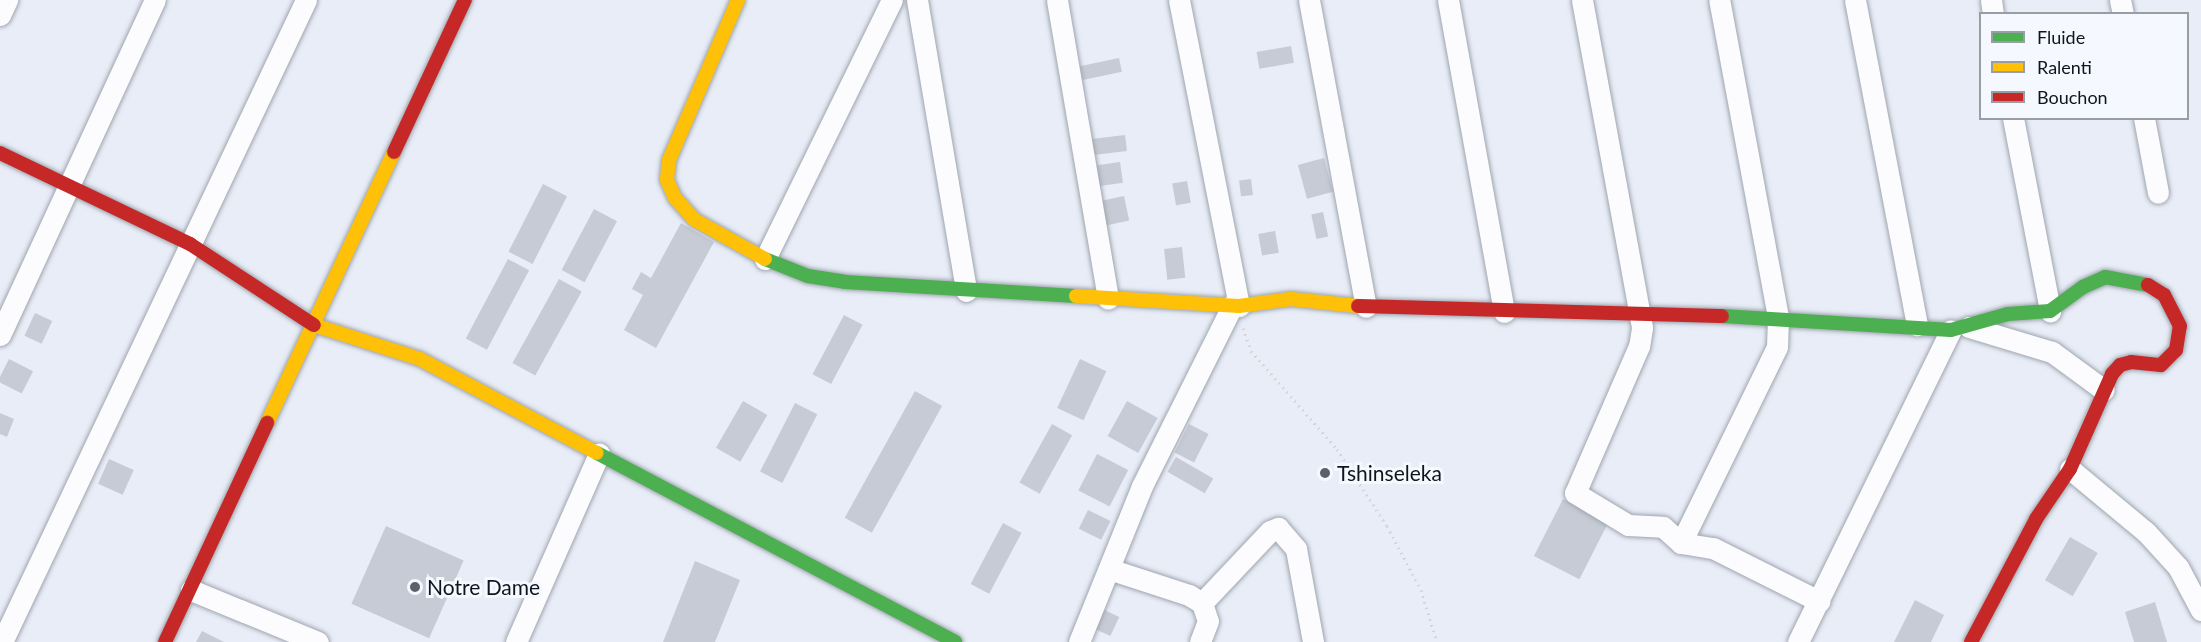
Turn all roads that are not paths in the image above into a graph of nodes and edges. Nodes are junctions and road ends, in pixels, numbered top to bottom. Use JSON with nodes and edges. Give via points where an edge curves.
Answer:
{"nodes":[{"id":1,"x":7,"y":0,"type":"edge"},
{"id":2,"x":155,"y":0,"type":"edge"},
{"id":3,"x":306,"y":0,"type":"edge"},
{"id":4,"x":465,"y":0,"type":"edge"},
{"id":5,"x":738,"y":0,"type":"edge"},
{"id":6,"x":892,"y":0,"type":"edge"},
{"id":7,"x":917,"y":0,"type":"edge"},
{"id":8,"x":1057,"y":0,"type":"edge"},
{"id":9,"x":1179,"y":0,"type":"edge"},
{"id":10,"x":1309,"y":0,"type":"edge"},
{"id":11,"x":1448,"y":0,"type":"edge"},
{"id":12,"x":1582,"y":0,"type":"edge"},
{"id":13,"x":1719,"y":0,"type":"edge"},
{"id":14,"x":1855,"y":0,"type":"edge"},
{"id":15,"x":0,"y":15,"type":"edge"},
{"id":16,"x":2013,"y":120,"type":"edge"},
{"id":17,"x":2144,"y":120,"type":"edge"},
{"id":18,"x":0,"y":153,"type":"edge"},
{"id":19,"x":70,"y":187,"type":"junction"},
{"id":20,"x":2158,"y":193,"type":"dead end"},
{"id":21,"x":190,"y":244,"type":"junction"},
{"id":22,"x":765,"y":259,"type":"junction"},
{"id":23,"x":966,"y":291,"type":"junction"},
{"id":24,"x":1108,"y":299,"type":"junction"},
{"id":25,"x":1236,"y":305,"type":"junction"},
{"id":26,"x":1366,"y":307,"type":"junction"},
{"id":27,"x":2050,"y":311,"type":"junction"},
{"id":28,"x":1504,"y":312,"type":"junction"},
{"id":29,"x":1642,"y":312,"type":"junction"},
{"id":30,"x":1778,"y":317,"type":"junction"},
{"id":31,"x":314,"y":325,"type":"junction"},
{"id":32,"x":1917,"y":325,"type":"junction"},
{"id":33,"x":1960,"y":328,"type":"junction"},
{"id":34,"x":0,"y":335,"type":"edge"},
{"id":35,"x":2104,"y":390,"type":"junction"},
{"id":36,"x":599,"y":454,"type":"junction"},
{"id":37,"x":2070,"y":469,"type":"junction"},
{"id":38,"x":1681,"y":543,"type":"junction"},
{"id":39,"x":1109,"y":569,"type":"junction"},
{"id":40,"x":191,"y":590,"type":"junction"},
{"id":41,"x":1819,"y":601,"type":"junction"},
{"id":42,"x":1202,"y":603,"type":"junction"},
{"id":43,"x":2201,"y":610,"type":"edge"},
{"id":44,"x":2,"y":642,"type":"edge"},
{"id":45,"x":165,"y":642,"type":"edge"},
{"id":46,"x":318,"y":642,"type":"edge"},
{"id":47,"x":516,"y":642,"type":"edge"},
{"id":48,"x":955,"y":642,"type":"edge"},
{"id":49,"x":1079,"y":642,"type":"edge"},
{"id":50,"x":1200,"y":642,"type":"edge"},
{"id":51,"x":1313,"y":642,"type":"edge"},
{"id":52,"x":1798,"y":642,"type":"edge"},
{"id":53,"x":1971,"y":642,"type":"edge"}],
"edges":[{"from":1,"to":15,"type":"street"},
{"from":2,"to":19,"type":"street"},
{"from":3,"to":21,"type":"street"},
{"from":4,"to":31,"type":"main road"},
{"from":5,"to":22,"type":"main road","via":[[669,160],[667,180],[675,198],[695,220]]},
{"from":6,"to":22,"type":"street"},
{"from":7,"to":23,"type":"street"},
{"from":8,"to":24,"type":"street"},
{"from":9,"to":25,"type":"street"},
{"from":10,"to":26,"type":"street"},
{"from":11,"to":28,"type":"street"},
{"from":12,"to":29,"type":"street"},
{"from":13,"to":30,"type":"street"},
{"from":14,"to":32,"type":"street"},
{"from":16,"to":27,"type":"street"},
{"from":17,"to":20,"type":"street"},
{"from":18,"to":19,"type":"main road"},
{"from":19,"to":21,"type":"main road"},
{"from":19,"to":34,"type":"street"},
{"from":21,"to":31,"type":"main road"},
{"from":21,"to":44,"type":"street"},
{"from":22,"to":23,"type":"main road","via":[[808,276],[845,282]]},
{"from":23,"to":24,"type":"main road"},
{"from":24,"to":25,"type":"main road"},
{"from":25,"to":26,"type":"main road","via":[[1291,299]]},
{"from":25,"to":39,"type":"street","via":[[1142,486]]},
{"from":26,"to":28,"type":"main road"},
{"from":27,"to":33,"type":"main road","via":[[2008,314]]},
{"from":27,"to":35,"type":"main road","via":[[2083,287],[2105,278],[2147,284],[2164,295],[2180,326],[2169,361],[2120,365]]},
{"from":28,"to":29,"type":"main road"},
{"from":29,"to":30,"type":"main road"},
{"from":29,"to":38,"type":"street","via":[[1639,346],[1575,493],[1628,525],[1663,527]]},
{"from":30,"to":32,"type":"main road"},
{"from":30,"to":38,"type":"street","via":[[1777,347],[1768,369]]},
{"from":31,"to":36,"type":"main road","via":[[420,359]]},
{"from":31,"to":40,"type":"main road"},
{"from":32,"to":33,"type":"main road"},
{"from":33,"to":35,"type":"street","via":[[2052,352]]},
{"from":33,"to":41,"type":"street"},
{"from":35,"to":37,"type":"main road"},
{"from":36,"to":47,"type":"street"},
{"from":36,"to":48,"type":"main road"},
{"from":37,"to":43,"type":"street","via":[[2146,532],[2178,567]]},
{"from":37,"to":53,"type":"main road","via":[[2036,519]]},
{"from":38,"to":41,"type":"street","via":[[1713,548]]},
{"from":39,"to":42,"type":"street","via":[[1189,595]]},
{"from":39,"to":49,"type":"street"},
{"from":40,"to":45,"type":"main road"},
{"from":40,"to":46,"type":"street"},
{"from":41,"to":52,"type":"street"},
{"from":42,"to":50,"type":"street","via":[[1208,621]]},
{"from":42,"to":51,"type":"street","via":[[1270,531],[1278,528],[1296,549]]}]}
